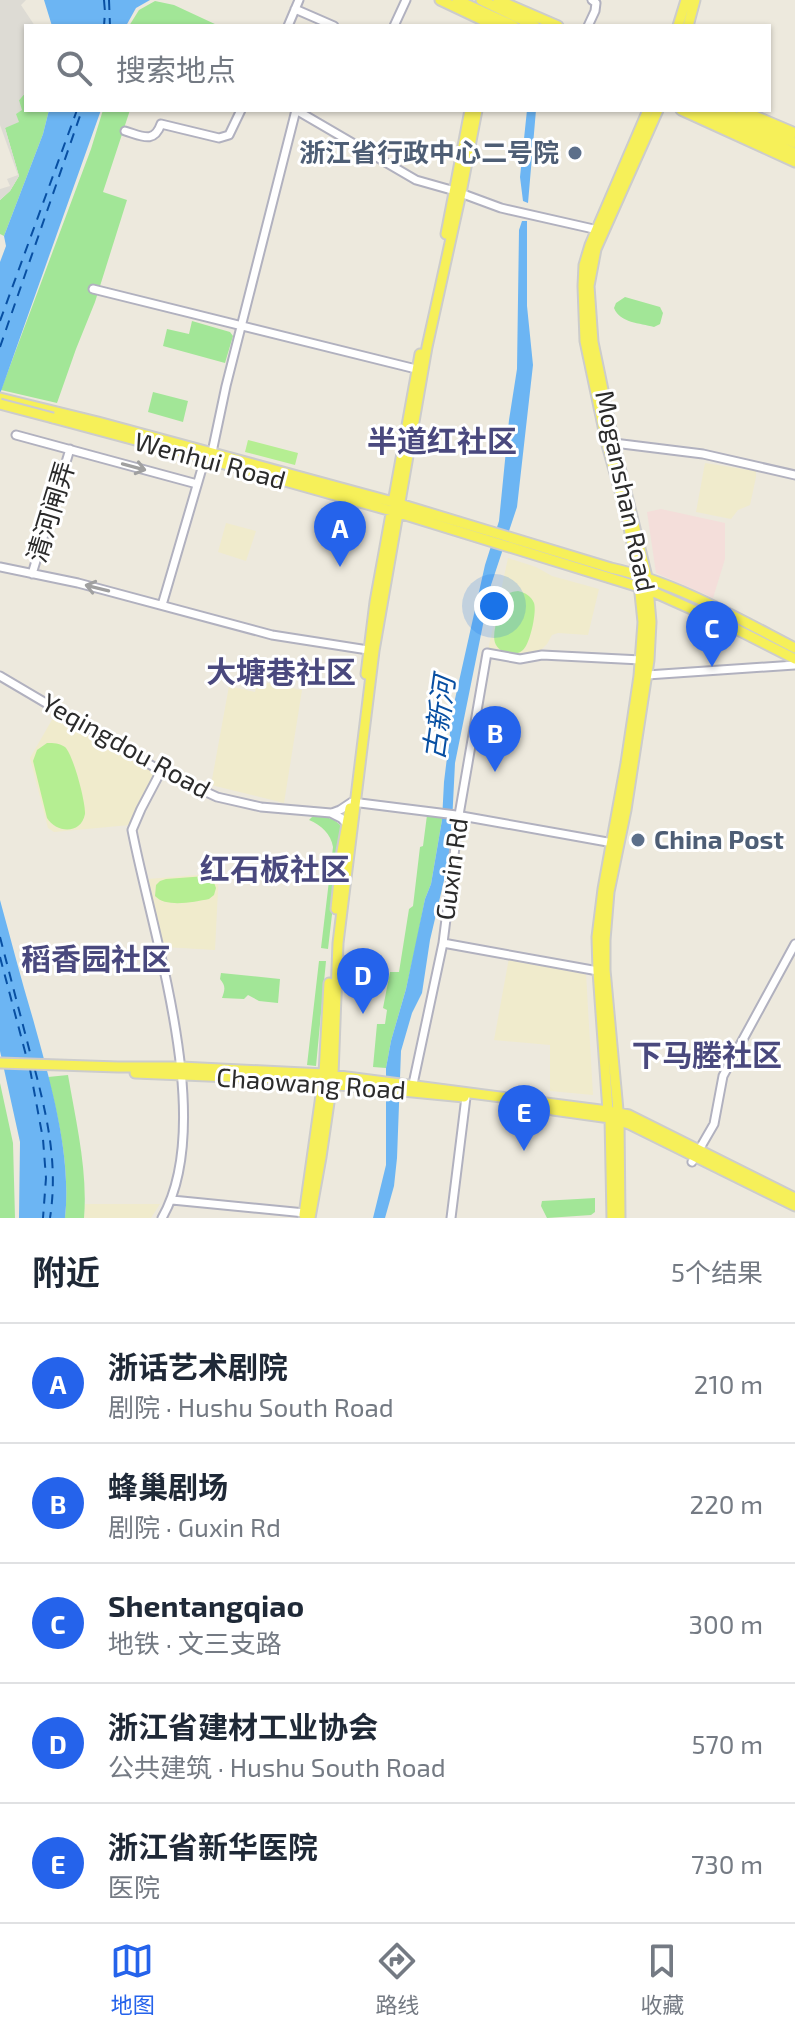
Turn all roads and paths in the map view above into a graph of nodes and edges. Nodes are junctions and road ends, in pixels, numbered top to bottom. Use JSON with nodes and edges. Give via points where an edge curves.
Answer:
{"nodes":[{"id":1,"x":299,"y":0,"type":"edge"},
{"id":2,"x":406,"y":0,"type":"edge"},
{"id":3,"x":440,"y":0,"type":"edge"},
{"id":4,"x":457,"y":0,"type":"edge"},
{"id":5,"x":592,"y":0,"type":"edge"},
{"id":6,"x":686,"y":0,"type":"edge"},
{"id":7,"x":695,"y":0,"type":"edge"},
{"id":8,"x":295,"y":9,"type":"junction"},
{"id":9,"x":492,"y":12,"type":"edge"},
{"id":10,"x":535,"y":22,"type":"edge"},
{"id":11,"x":289,"y":24,"type":"edge"},
{"id":12,"x":329,"y":24,"type":"edge"},
{"id":13,"x":395,"y":24,"type":"edge"},
{"id":14,"x":511,"y":24,"type":"edge"},
{"id":15,"x":589,"y":24,"type":"edge"},
{"id":16,"x":679,"y":24,"type":"edge"},
{"id":17,"x":689,"y":24,"type":"edge"},
{"id":18,"x":240,"y":112,"type":"edge"},
{"id":19,"x":295,"y":112,"type":"edge"},
{"id":20,"x":299,"y":112,"type":"edge"},
{"id":21,"x":470,"y":112,"type":"edge"},
{"id":22,"x":477,"y":112,"type":"edge"},
{"id":23,"x":647,"y":112,"type":"edge"},
{"id":24,"x":657,"y":112,"type":"edge"},
{"id":25,"x":685,"y":112,"type":"edge"},
{"id":26,"x":704,"y":112,"type":"edge"},
{"id":27,"x":725,"y":112,"type":"edge"},
{"id":28,"x":746,"y":112,"type":"edge"},
{"id":29,"x":125,"y":131,"type":"dead end"},
{"id":30,"x":795,"y":133,"type":"edge"},
{"id":31,"x":795,"y":143,"type":"edge"},
{"id":32,"x":795,"y":153,"type":"edge"},
{"id":33,"x":795,"y":162,"type":"edge"},
{"id":34,"x":458,"y":192,"type":"junction"},
{"id":35,"x":600,"y":230,"type":"junction"},
{"id":36,"x":93,"y":289,"type":"dead end"},
{"id":37,"x":241,"y":326,"type":"junction"},
{"id":38,"x":416,"y":369,"type":"junction"},
{"id":39,"x":0,"y":401,"type":"edge"},
{"id":40,"x":16,"y":435,"type":"dead end"},
{"id":41,"x":614,"y":443,"type":"junction"},
{"id":42,"x":70,"y":449,"type":"junction"},
{"id":43,"x":209,"y":457,"type":"junction"},
{"id":44,"x":795,"y":475,"type":"edge"},
{"id":45,"x":197,"y":484,"type":"junction"},
{"id":46,"x":396,"y":508,"type":"junction"},
{"id":47,"x":507,"y":541,"type":"junction"},
{"id":48,"x":0,"y":567,"type":"edge"},
{"id":49,"x":32,"y":574,"type":"junction"},
{"id":50,"x":643,"y":576,"type":"junction"},
{"id":51,"x":645,"y":589,"type":"junction"},
{"id":52,"x":162,"y":605,"type":"junction"},
{"id":53,"x":795,"y":648,"type":"edge"},
{"id":54,"x":368,"y":650,"type":"junction"},
{"id":55,"x":795,"y":659,"type":"edge"},
{"id":56,"x":641,"y":660,"type":"junction"},
{"id":57,"x":795,"y":665,"type":"edge"},
{"id":58,"x":647,"y":675,"type":"junction"},
{"id":59,"x":0,"y":676,"type":"edge"},
{"id":60,"x":161,"y":771,"type":"junction"},
{"id":61,"x":354,"y":802,"type":"junction"},
{"id":62,"x":331,"y":813,"type":"junction"},
{"id":63,"x":458,"y":815,"type":"junction"},
{"id":64,"x":347,"y":824,"type":"junction"},
{"id":65,"x":616,"y":843,"type":"junction"},
{"id":66,"x":443,"y":943,"type":"junction"},
{"id":67,"x":795,"y":944,"type":"edge"},
{"id":68,"x":598,"y":971,"type":"junction"},
{"id":69,"x":0,"y":1065,"type":"edge"},
{"id":70,"x":182,"y":1071,"type":"junction"},
{"id":71,"x":327,"y":1079,"type":"junction"},
{"id":72,"x":406,"y":1086,"type":"junction"},
{"id":73,"x":466,"y":1097,"type":"junction"},
{"id":74,"x":614,"y":1116,"type":"junction"},
{"id":75,"x":696,"y":1156,"type":"junction"},
{"id":76,"x":795,"y":1198,"type":"edge"},
{"id":77,"x":172,"y":1200,"type":"junction"},
{"id":78,"x":795,"y":1206,"type":"edge"},
{"id":79,"x":306,"y":1216,"type":"edge"},
{"id":80,"x":162,"y":1218,"type":"edge"},
{"id":81,"x":451,"y":1218,"type":"edge"},
{"id":82,"x":612,"y":1218,"type":"edge"},
{"id":83,"x":620,"y":1218,"type":"edge"}],
"edges":[{"from":1,"to":8,"type":"street"},
{"from":2,"to":13,"type":"street"},
{"from":3,"to":9,"type":"main road"},
{"from":4,"to":9,"type":"main road"},
{"from":5,"to":15,"type":"street","via":[[595,11]]},
{"from":6,"to":16,"type":"main road"},
{"from":7,"to":17,"type":"main road"},
{"from":8,"to":11,"type":"street"},
{"from":8,"to":12,"type":"street"},
{"from":9,"to":10,"type":"main road"},
{"from":9,"to":14,"type":"main road"},
{"from":18,"to":29,"type":"street","via":[[226,137],[161,124],[153,136]]},
{"from":19,"to":37,"type":"street"},
{"from":20,"to":34,"type":"street","via":[[416,180]]},
{"from":21,"to":34,"type":"main road"},
{"from":22,"to":34,"type":"main road"},
{"from":23,"to":35,"type":"main road","name":"Moganshan Road"},
{"from":24,"to":35,"type":"main road","name":"Moganshan Road"},
{"from":25,"to":33,"type":"main road"},
{"from":26,"to":32,"type":"main road"},
{"from":27,"to":31,"type":"main road"},
{"from":28,"to":30,"type":"main road"},
{"from":34,"to":35,"type":"street","via":[[501,208]]},
{"from":34,"to":38,"type":"main road"},
{"from":34,"to":46,"type":"main road"},
{"from":35,"to":41,"type":"main road","name":"Moganshan Road","via":[[590,309]]},
{"from":35,"to":50,"type":"main road","name":"Moganshan Road","via":[[584,265],[585,341]]},
{"from":36,"to":37,"type":"street"},
{"from":37,"to":38,"type":"street"},
{"from":37,"to":43,"type":"street"},
{"from":38,"to":46,"type":"main road"},
{"from":39,"to":43,"type":"main road","name":"Wenhui Road","bridge":true},
{"from":40,"to":42,"type":"street"},
{"from":41,"to":44,"type":"street","via":[[703,454]]},
{"from":41,"to":50,"type":"main road","name":"Moganshan Road"},
{"from":42,"to":45,"type":"street","one_way":true},
{"from":42,"to":49,"type":"street","name":"清河闸弄"},
{"from":43,"to":45,"type":"street"},
{"from":43,"to":46,"type":"main road","name":"Wenhui Road"},
{"from":45,"to":52,"type":"street"},
{"from":46,"to":47,"type":"main road","name":"Wenhui Road"},
{"from":46,"to":54,"type":"main road"},
{"from":46,"to":61,"type":"main road"},
{"from":47,"to":50,"type":"main road","name":"Wenhui Road"},
{"from":47,"to":51,"type":"main road","name":"Wenhui Road"},
{"from":48,"to":49,"type":"street"},
{"from":52,"to":49,"type":"street","one_way":true},
{"from":50,"to":51,"type":"main road","name":"Moganshan Road"},
{"from":50,"to":53,"type":"main road","name":"Wenhui Road"},
{"from":51,"to":55,"type":"main road","name":"Wenhui Road"},
{"from":51,"to":56,"type":"main road","name":"Moganshan Road"},
{"from":51,"to":58,"type":"main road","name":"Moganshan Road","via":[[651,622]]},
{"from":52,"to":54,"type":"street","via":[[272,635]]},
{"from":54,"to":61,"type":"main road"},
{"from":56,"to":63,"type":"street","name":"Guxin Rd","via":[[542,655],[520,659],[487,653]]},
{"from":56,"to":65,"type":"main road","name":"Moganshan Road"},
{"from":57,"to":58,"type":"street"},
{"from":58,"to":65,"type":"main road","name":"Moganshan Road"},
{"from":59,"to":60,"type":"street","name":"Yeqingdou Road"},
{"from":60,"to":62,"type":"street","name":"Yeqingdou Road","via":[[217,797]]},
{"from":60,"to":70,"type":"street","via":[[132,830]]},
{"from":61,"to":62,"type":"street"},
{"from":61,"to":63,"type":"street"},
{"from":61,"to":64,"type":"main road"},
{"from":61,"to":71,"type":"main road"},
{"from":62,"to":64,"type":"street","name":"Yeqingdou Road"},
{"from":63,"to":65,"type":"street"},
{"from":63,"to":66,"type":"street","name":"Guxin Rd"},
{"from":64,"to":71,"type":"main road","via":[[331,958]]},
{"from":65,"to":68,"type":"main road","name":"Moganshan Road","via":[[600,913]]},
{"from":65,"to":74,"type":"main road","name":"Moganshan Road","via":[[605,940]]},
{"from":66,"to":68,"type":"street"},
{"from":66,"to":72,"type":"street","name":"Guxin Rd"},
{"from":67,"to":75,"type":"street","via":[[723,1076],[714,1124]]},
{"from":68,"to":74,"type":"main road","name":"Moganshan Road"},
{"from":69,"to":70,"type":"main road","name":"Chaowang Road"},
{"from":70,"to":71,"type":"main road","name":"Chaowang Road"},
{"from":70,"to":77,"type":"street","via":[[182,1150]]},
{"from":71,"to":72,"type":"main road","name":"Chaowang Road"},
{"from":71,"to":79,"type":"main road","via":[[321,1157]]},
{"from":72,"to":73,"type":"main road","name":"Chaowang Road"},
{"from":72,"to":74,"type":"main road","name":"Chaowang Road"},
{"from":73,"to":74,"type":"main road","name":"Chaowang Road"},
{"from":73,"to":81,"type":"street"},
{"from":74,"to":75,"type":"main road"},
{"from":74,"to":82,"type":"main road","name":"Moganshan Road"},
{"from":74,"to":83,"type":"main road","name":"Moganshan Road"},
{"from":75,"to":76,"type":"main road"},
{"from":75,"to":78,"type":"main road"},
{"from":77,"to":79,"type":"street"},
{"from":77,"to":80,"type":"street"}]}
